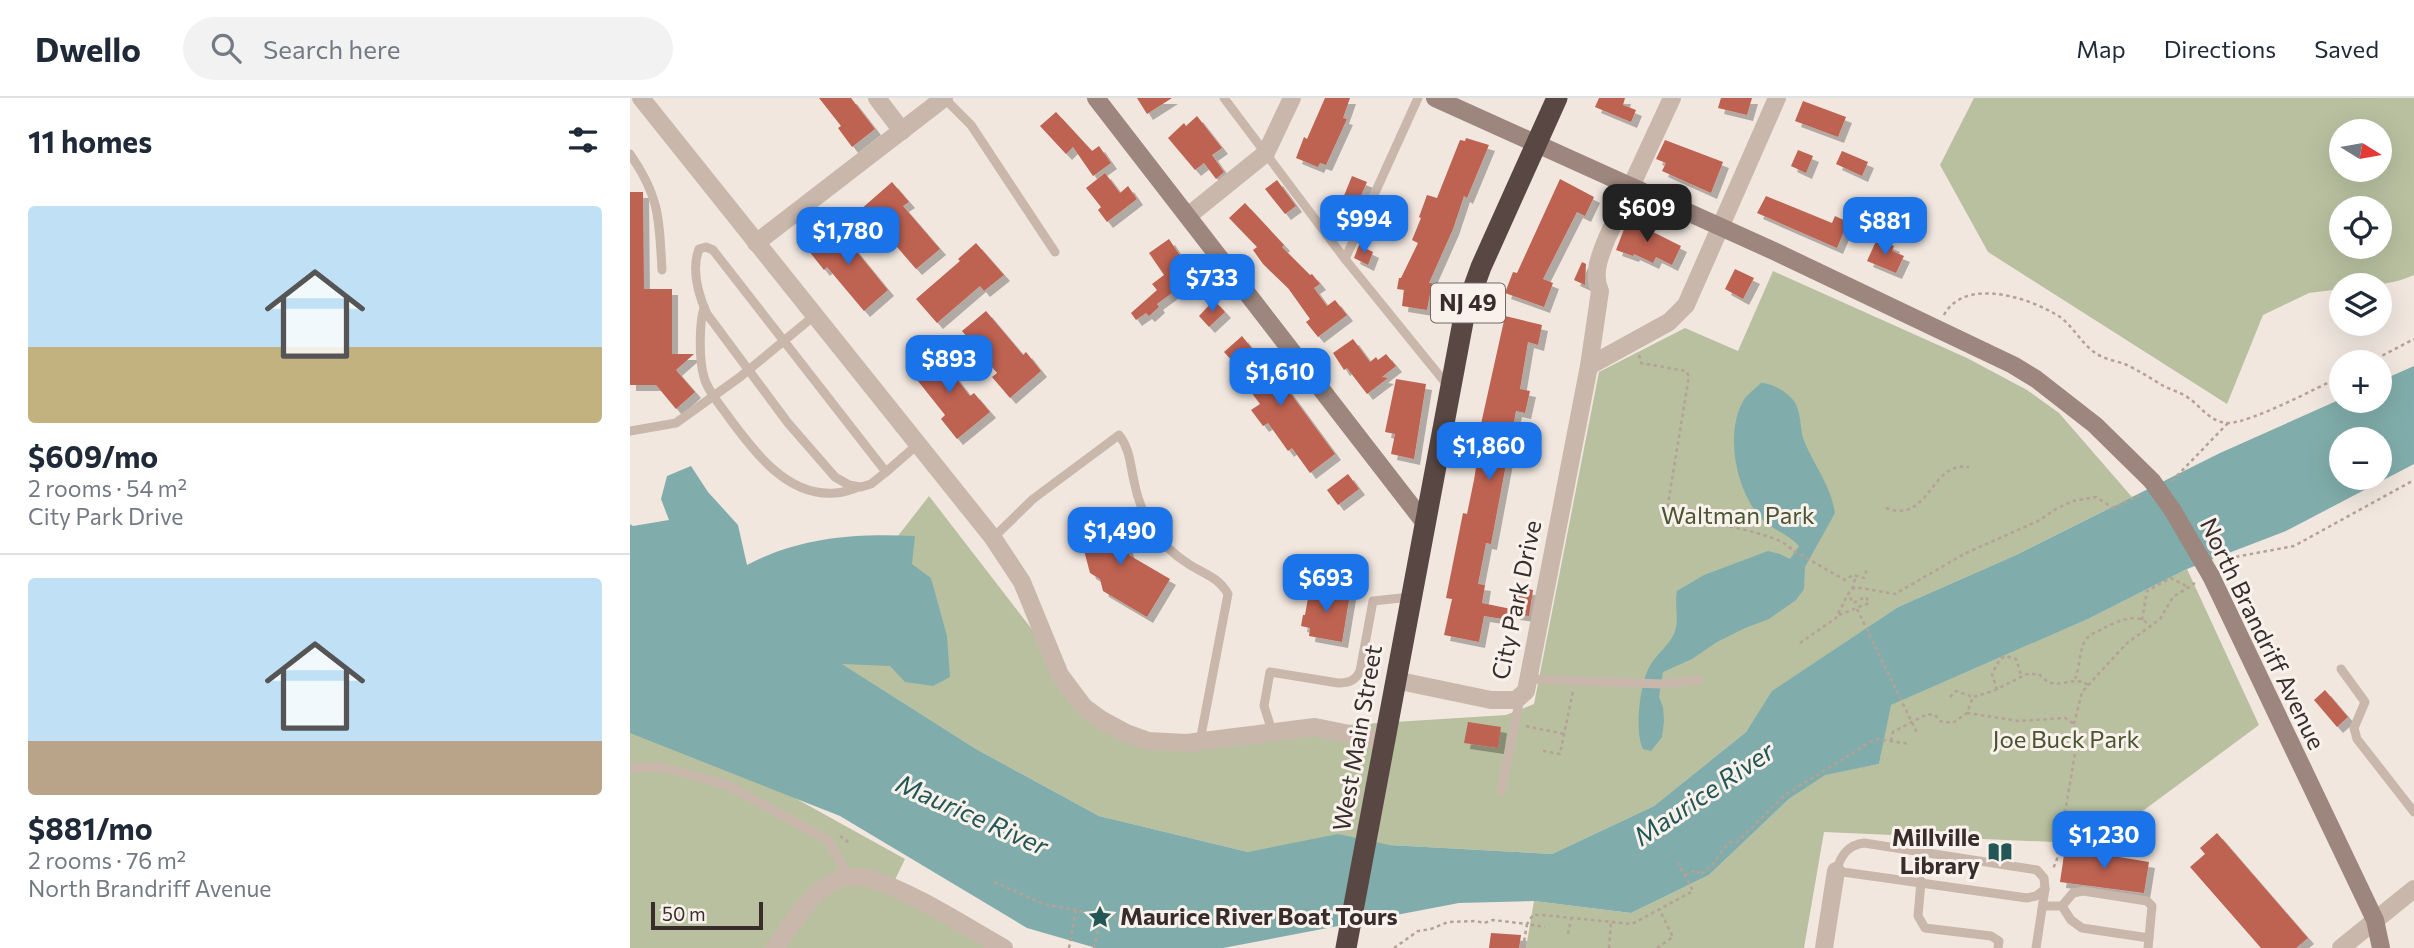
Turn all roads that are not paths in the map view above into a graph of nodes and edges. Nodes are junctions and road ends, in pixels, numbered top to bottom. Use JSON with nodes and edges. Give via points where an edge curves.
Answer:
{"nodes":[{"id":1,"x":641,"y":98,"type":"edge"},
{"id":2,"x":877,"y":98,"type":"edge"},
{"id":3,"x":944,"y":98,"type":"edge"},
{"id":4,"x":1096,"y":98,"type":"edge"},
{"id":5,"x":1224,"y":98,"type":"edge"},
{"id":6,"x":1292,"y":98,"type":"edge"},
{"id":7,"x":1418,"y":98,"type":"edge"},
{"id":8,"x":1435,"y":98,"type":"edge"},
{"id":9,"x":1557,"y":98,"type":"edge"},
{"id":10,"x":1672,"y":98,"type":"edge"},
{"id":11,"x":1777,"y":98,"type":"edge"},
{"id":12,"x":902,"y":131,"type":"junction"},
{"id":13,"x":1536,"y":142,"type":"junction"},
{"id":14,"x":1266,"y":153,"type":"junction"},
{"id":15,"x":630,"y":155,"type":"edge"},
{"id":16,"x":1632,"y":186,"type":"junction"},
{"id":17,"x":1188,"y":216,"type":"junction"},
{"id":18,"x":1720,"y":226,"type":"junction"},
{"id":19,"x":756,"y":243,"type":"junction"},
{"id":20,"x":1055,"y":252,"type":"dead end"},
{"id":21,"x":1345,"y":259,"type":"junction"},
{"id":22,"x":662,"y":270,"type":"dead end"},
{"id":23,"x":704,"y":307,"type":"junction"},
{"id":24,"x":814,"y":316,"type":"junction"},
{"id":25,"x":783,"y":341,"type":"junction"},
{"id":26,"x":1589,"y":366,"type":"junction"},
{"id":27,"x":748,"y":370,"type":"junction"},
{"id":28,"x":1449,"y":388,"type":"junction"},
{"id":29,"x":713,"y":396,"type":"junction"},
{"id":30,"x":630,"y":431,"type":"edge"},
{"id":31,"x":917,"y":445,"type":"junction"},
{"id":32,"x":886,"y":472,"type":"junction"},
{"id":33,"x":862,"y":486,"type":"junction"},
{"id":34,"x":1424,"y":522,"type":"junction"},
{"id":35,"x":993,"y":538,"type":"junction"},
{"id":36,"x":1410,"y":597,"type":"junction"},
{"id":37,"x":2341,"y":669,"type":"dead end"},
{"id":38,"x":1529,"y":679,"type":"junction"},
{"id":39,"x":1395,"y":680,"type":"junction"},
{"id":40,"x":1699,"y":680,"type":"dead end"},
{"id":41,"x":1520,"y":697,"type":"junction"},
{"id":42,"x":1272,"y":731,"type":"junction"},
{"id":43,"x":1200,"y":741,"type":"junction"},
{"id":44,"x":1384,"y":741,"type":"junction"},
{"id":45,"x":630,"y":768,"type":"edge"},
{"id":46,"x":1501,"y":791,"type":"dead end"},
{"id":47,"x":2414,"y":812,"type":"edge"},
{"id":48,"x":1836,"y":871,"type":"junction"},
{"id":49,"x":849,"y":877,"type":"junction"},
{"id":50,"x":1921,"y":881,"type":"junction"},
{"id":51,"x":2045,"y":889,"type":"junction"},
{"id":52,"x":2414,"y":889,"type":"edge"},
{"id":53,"x":2043,"y":906,"type":"junction"},
{"id":54,"x":2062,"y":906,"type":"junction"},
{"id":55,"x":2375,"y":920,"type":"junction"},
{"id":56,"x":2148,"y":943,"type":"edge"},
{"id":57,"x":775,"y":948,"type":"edge"},
{"id":58,"x":1004,"y":948,"type":"edge"},
{"id":59,"x":1346,"y":948,"type":"edge"},
{"id":60,"x":1824,"y":948,"type":"edge"},
{"id":61,"x":1998,"y":948,"type":"edge"},
{"id":62,"x":2036,"y":948,"type":"edge"},
{"id":63,"x":2341,"y":948,"type":"edge"},
{"id":64,"x":2381,"y":948,"type":"edge"}],
"edges":[{"from":1,"to":19,"type":"street"},
{"from":2,"to":12,"type":"street"},
{"from":3,"to":12,"type":"street"},
{"from":3,"to":20,"type":"lane","via":[[971,125]]},
{"from":4,"to":17,"type":"main road"},
{"from":5,"to":14,"type":"lane"},
{"from":6,"to":14,"type":"street"},
{"from":7,"to":21,"type":"lane"},
{"from":8,"to":13,"type":"main road","name":"North Brandriff Avenue"},
{"from":9,"to":13,"type":"highway","name":"West Main Street","number":"NJ 49"},
{"from":10,"to":16,"type":"street","name":"City Park Drive"},
{"from":11,"to":18,"type":"street"},
{"from":12,"to":19,"type":"street"},
{"from":13,"to":16,"type":"main road","name":"North Brandriff Avenue"},
{"from":13,"to":28,"type":"highway","name":"West Main Street","number":"NJ 49","via":[[1472,289]]},
{"from":14,"to":17,"type":"street"},
{"from":14,"to":21,"type":"lane"},
{"from":15,"to":22,"type":"lane","via":[[656,202]]},
{"from":16,"to":18,"type":"main road","name":"North Brandriff Avenue"},
{"from":16,"to":26,"type":"street","name":"City Park Drive","via":[[1599,260],[1596,282],[1600,291]]},
{"from":17,"to":34,"type":"main road"},
{"from":18,"to":26,"type":"street","via":[[1686,305],[1669,322]]},
{"from":18,"to":55,"type":"main road","name":"North Brandriff Avenue","bridge":true,"via":[[2013,365],[2095,425],[2173,511],[2211,576]]},
{"from":19,"to":24,"type":"street"},
{"from":21,"to":28,"type":"lane"},
{"from":23,"to":25,"type":"lane","via":[[696,257],[698,249],[706,247],[713,250]]},
{"from":23,"to":27,"type":"lane"},
{"from":23,"to":29,"type":"lane","via":[[700,328],[704,377]]},
{"from":24,"to":25,"type":"lane"},
{"from":24,"to":31,"type":"street"},
{"from":25,"to":27,"type":"lane"},
{"from":25,"to":32,"type":"lane"},
{"from":26,"to":38,"type":"street","name":"City Park Drive"},
{"from":27,"to":29,"type":"lane"},
{"from":27,"to":33,"type":"lane","via":[[835,477]]},
{"from":28,"to":34,"type":"highway","name":"West Main Street","number":"NJ 49"},
{"from":29,"to":30,"type":"lane","via":[[676,423]]},
{"from":29,"to":33,"type":"lane","via":[[763,460],[786,481],[835,494]]},
{"from":31,"to":32,"type":"lane"},
{"from":31,"to":35,"type":"street"},
{"from":32,"to":33,"type":"lane"},
{"from":34,"to":36,"type":"highway","name":"West Main Street","number":"NJ 49"},
{"from":35,"to":43,"type":"street","via":[[1022,582],[1060,675],[1084,706],[1102,720],[1148,741]]},
{"from":35,"to":43,"type":"lane","via":[[1033,499],[1119,435],[1126,444],[1141,506],[1151,527],[1166,547],[1215,578],[1228,594]]},
{"from":36,"to":39,"type":"highway","name":"West Main Street","number":"NJ 49"},
{"from":36,"to":42,"type":"lane","via":[[1373,601],[1357,678],[1338,683],[1270,672],[1264,706]]},
{"from":37,"to":47,"type":"lane","via":[[2365,702],[2354,728],[2357,739]]},
{"from":38,"to":40,"type":"lane","via":[[1661,684]]},
{"from":38,"to":41,"type":"street","name":"City Park Drive"},
{"from":39,"to":41,"type":"street","name":"City Park Drive","via":[[1491,700]]},
{"from":39,"to":44,"type":"highway","name":"West Main Street","number":"NJ 49"},
{"from":41,"to":46,"type":"lane"},
{"from":42,"to":43,"type":"street"},
{"from":42,"to":44,"type":"street","via":[[1315,727]]},
{"from":44,"to":59,"type":"highway","name":"West Main Street","number":"NJ 49"},
{"from":45,"to":49,"type":"lane","via":[[662,767],[727,785],[828,839]]},
{"from":48,"to":50,"type":"lane"},
{"from":48,"to":51,"type":"lane","via":[[1845,852],[1864,843],[2038,870]]},
{"from":48,"to":60,"type":"street"},
{"from":49,"to":57,"type":"street","via":[[826,886],[810,901]]},
{"from":49,"to":58,"type":"street","via":[[872,878]]},
{"from":50,"to":51,"type":"lane","via":[[2027,898]]},
{"from":50,"to":61,"type":"lane","via":[[1918,916],[1925,928],[1991,936],[1999,942]]},
{"from":51,"to":53,"type":"lane"},
{"from":52,"to":55,"type":"street"},
{"from":53,"to":54,"type":"lane"},
{"from":53,"to":62,"type":"lane"},
{"from":54,"to":56,"type":"lane","via":[[2082,928]]},
{"from":54,"to":56,"type":"lane","via":[[2073,893],[2083,891],[2147,901],[2152,905]]},
{"from":55,"to":63,"type":"street"},
{"from":55,"to":64,"type":"main road","name":"North Brandriff Avenue"}]}
